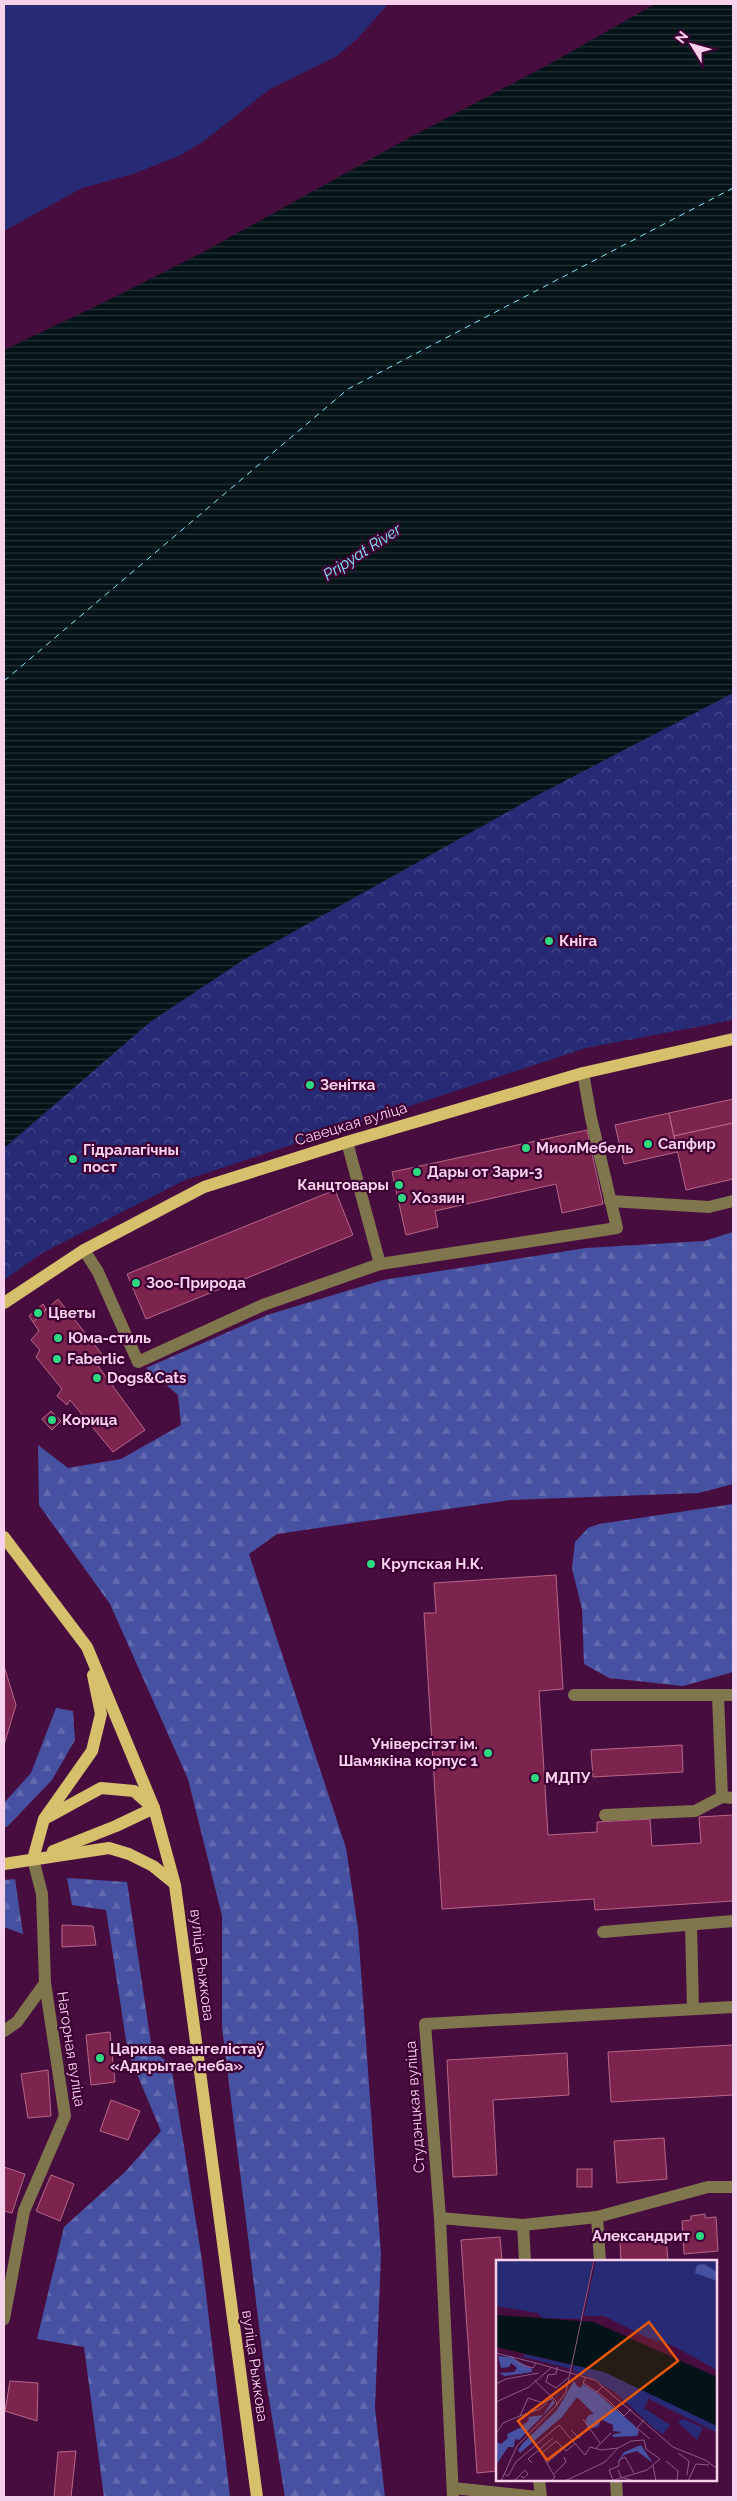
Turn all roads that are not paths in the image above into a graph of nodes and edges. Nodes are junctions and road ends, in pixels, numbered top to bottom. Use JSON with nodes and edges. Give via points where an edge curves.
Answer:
{"nodes":[{"id":1,"x":733,"y":1039,"type":"edge"},
{"id":2,"x":583,"y":1073,"type":"junction"},
{"id":3,"x":347,"y":1142,"type":"junction"},
{"id":4,"x":610,"y":1201,"type":"junction"},
{"id":5,"x":733,"y":1201,"type":"edge"},
{"id":6,"x":84,"y":1250,"type":"junction"},
{"id":7,"x":380,"y":1264,"type":"junction"},
{"id":8,"x":4,"y":1303,"type":"edge"},
{"id":9,"x":4,"y":1537,"type":"edge"},
{"id":10,"x":88,"y":1647,"type":"junction"},
{"id":11,"x":574,"y":1695,"type":"dead end"},
{"id":12,"x":718,"y":1695,"type":"junction"},
{"id":13,"x":733,"y":1695,"type":"edge"},
{"id":14,"x":728,"y":1798,"type":"edge"},
{"id":15,"x":154,"y":1808,"type":"junction"},
{"id":16,"x":605,"y":1816,"type":"dead end"},
{"id":17,"x":44,"y":1820,"type":"junction"},
{"id":18,"x":33,"y":1859,"type":"junction"},
{"id":19,"x":4,"y":1864,"type":"edge"},
{"id":20,"x":174,"y":1883,"type":"junction"},
{"id":21,"x":733,"y":1921,"type":"edge"},
{"id":22,"x":691,"y":1926,"type":"junction"},
{"id":23,"x":603,"y":1932,"type":"dead end"},
{"id":24,"x":45,"y":1983,"type":"junction"},
{"id":25,"x":733,"y":2007,"type":"edge"},
{"id":26,"x":693,"y":2008,"type":"junction"},
{"id":27,"x":4,"y":2031,"type":"edge"},
{"id":28,"x":733,"y":2187,"type":"edge"},
{"id":29,"x":597,"y":2217,"type":"junction"},
{"id":30,"x":440,"y":2218,"type":"junction"},
{"id":31,"x":523,"y":2225,"type":"junction"},
{"id":32,"x":525,"y":2260,"type":"edge"},
{"id":33,"x":600,"y":2260,"type":"edge"},
{"id":34,"x":4,"y":2319,"type":"edge"},
{"id":35,"x":539,"y":2481,"type":"edge"},
{"id":36,"x":616,"y":2481,"type":"edge"},
{"id":37,"x":453,"y":2493,"type":"edge"},
{"id":38,"x":257,"y":2497,"type":"edge"},
{"id":39,"x":539,"y":2497,"type":"edge"},
{"id":40,"x":617,"y":2497,"type":"edge"}],
"edges":[{"from":1,"to":2,"type":"main road","name":"Савецкая вуліца"},
{"from":2,"to":3,"type":"main road","name":"Савецкая вуліца"},
{"from":2,"to":4,"type":"street"},
{"from":3,"to":6,"type":"main road","name":"Савецкая вуліца","via":[[204,1187]]},
{"from":3,"to":7,"type":"street"},
{"from":4,"to":5,"type":"street","via":[[709,1207]]},
{"from":4,"to":7,"type":"street","via":[[617,1228]]},
{"from":6,"to":7,"type":"street","via":[[98,1272],[138,1362],[263,1306]]},
{"from":6,"to":8,"type":"main road","name":"Савецкая вуліца"},
{"from":9,"to":10,"type":"main road","name":"вуліца Рыжкова"},
{"from":10,"to":15,"type":"main road","name":"вуліца Рыжкова"},
{"from":10,"to":17,"type":"main road","via":[[101,1714],[92,1751]]},
{"from":11,"to":12,"type":"street"},
{"from":12,"to":13,"type":"street"},
{"from":12,"to":14,"type":"street"},
{"from":14,"to":16,"type":"street","via":[[695,1811]]},
{"from":15,"to":17,"type":"main road","via":[[134,1791],[101,1788]]},
{"from":15,"to":18,"type":"main road"},
{"from":15,"to":20,"type":"main road","name":"вуліца Рыжкова"},
{"from":17,"to":18,"type":"main road"},
{"from":18,"to":19,"type":"main road"},
{"from":18,"to":20,"type":"main road","via":[[109,1848],[152,1866]]},
{"from":18,"to":24,"type":"street","name":"Нагорная вуліца","via":[[42,1894]]},
{"from":20,"to":38,"type":"main road","name":"вуліца Рыжкова"},
{"from":21,"to":22,"type":"street"},
{"from":22,"to":23,"type":"street"},
{"from":22,"to":26,"type":"street"},
{"from":24,"to":27,"type":"street","name":"Нагорная вуліца","via":[[17,2022]]},
{"from":24,"to":34,"type":"street","name":"Нагорная вуліца","via":[[65,2116],[24,2211]]},
{"from":25,"to":26,"type":"street","name":"Студэнцкая вуліца"},
{"from":26,"to":30,"type":"street","name":"Студэнцкая вуліца","via":[[424,2024]]},
{"from":28,"to":29,"type":"street","via":[[708,2187]]},
{"from":29,"to":31,"type":"street"},
{"from":29,"to":33,"type":"street"},
{"from":30,"to":31,"type":"street"},
{"from":30,"to":37,"type":"street","name":"Студэнцкая вуліца"},
{"from":31,"to":32,"type":"street"},
{"from":35,"to":39,"type":"street"},
{"from":36,"to":40,"type":"street"},
{"from":37,"to":39,"type":"street"}]}
